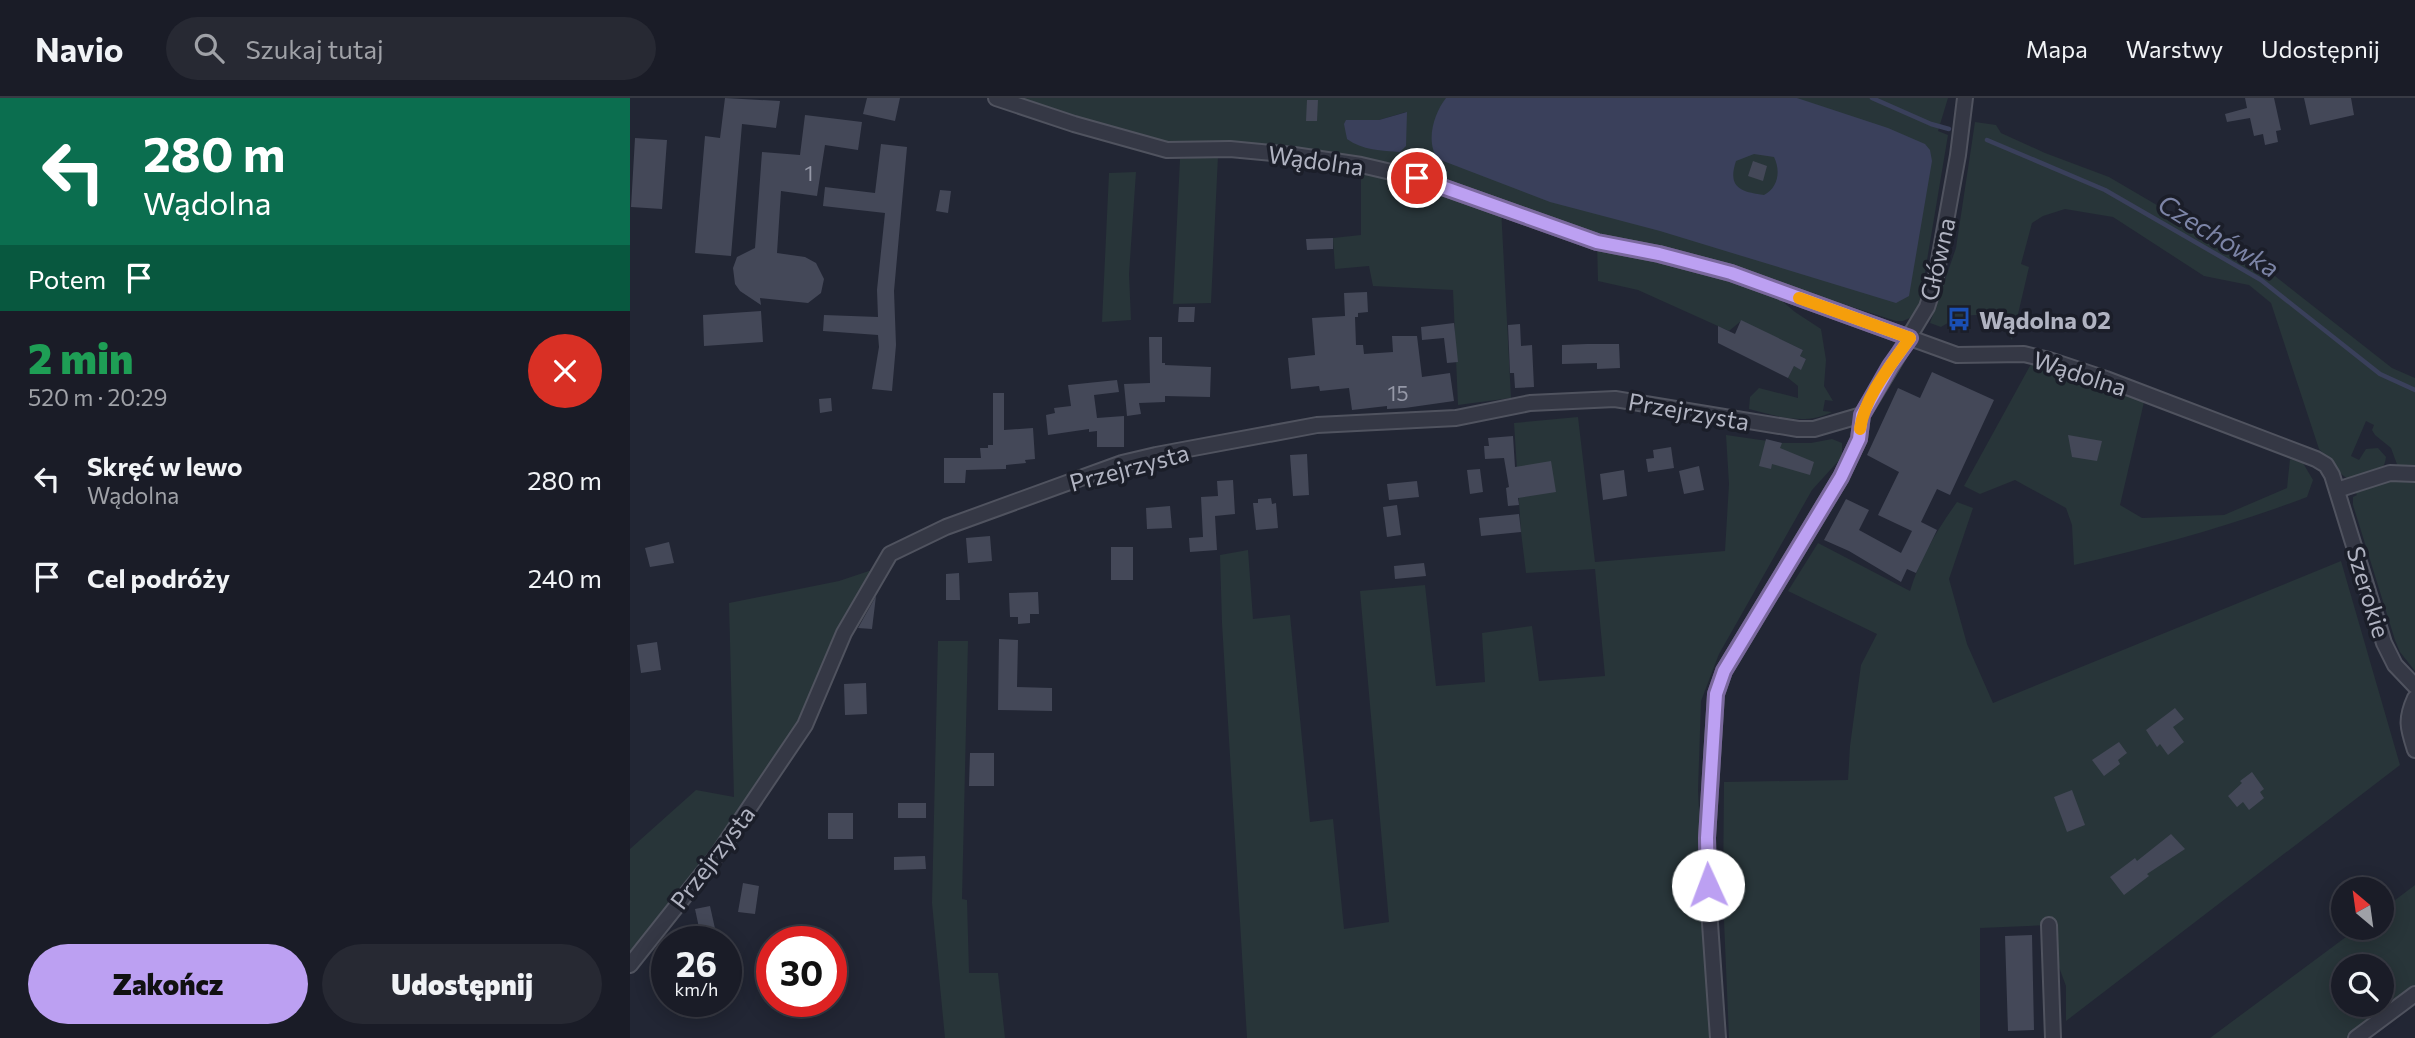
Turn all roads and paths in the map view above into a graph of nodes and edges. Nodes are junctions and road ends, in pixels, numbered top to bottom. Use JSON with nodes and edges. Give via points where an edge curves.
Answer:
{"nodes":[{"id":1,"x":996,"y":98,"type":"edge"},
{"id":2,"x":1965,"y":98,"type":"edge"},
{"id":3,"x":1910,"y":338,"type":"junction"},
{"id":4,"x":1862,"y":415,"type":"junction"},
{"id":5,"x":2415,"y":474,"type":"edge"},
{"id":6,"x":2337,"y":489,"type":"junction"},
{"id":7,"x":2415,"y":686,"type":"edge"},
{"id":8,"x":2415,"y":698,"type":"edge"},
{"id":9,"x":2415,"y":750,"type":"edge"},
{"id":10,"x":2049,"y":925,"type":"dead end"},
{"id":11,"x":630,"y":965,"type":"edge"},
{"id":12,"x":2415,"y":994,"type":"edge"},
{"id":13,"x":1718,"y":1038,"type":"edge"},
{"id":14,"x":2053,"y":1038,"type":"edge"},
{"id":15,"x":2356,"y":1038,"type":"edge"}],
"edges":[{"from":1,"to":3,"type":"street","name":"Wądolna","via":[[1167,150],[1294,155],[1417,178],[1597,242],[1731,273]]},
{"from":2,"to":3,"type":"street","name":"Główna","via":[[1935,282]]},
{"from":3,"to":4,"type":"street","name":"Główna"},
{"from":3,"to":6,"type":"street","name":"Wądolna","via":[[1957,355],[2024,354],[2106,379],[2322,462]]},
{"from":4,"to":11,"type":"street","name":"Przejrzysta","via":[[1798,429],[1615,398],[1530,403],[1456,418],[1317,425],[1122,463],[946,527],[890,554],[844,633],[804,725],[718,855]]},
{"from":4,"to":13,"type":"street","name":"Główna","via":[[1859,439],[1841,477],[1724,671],[1716,694],[1707,838]]},
{"from":5,"to":6,"type":"street","via":[[2390,473]]},
{"from":6,"to":7,"type":"street","name":"Szerokie","via":[[2385,643],[2395,665]]},
{"from":8,"to":9,"type":"street","via":[[2408,726]]},
{"from":10,"to":14,"type":"street"},
{"from":12,"to":15,"type":"street"}]}
